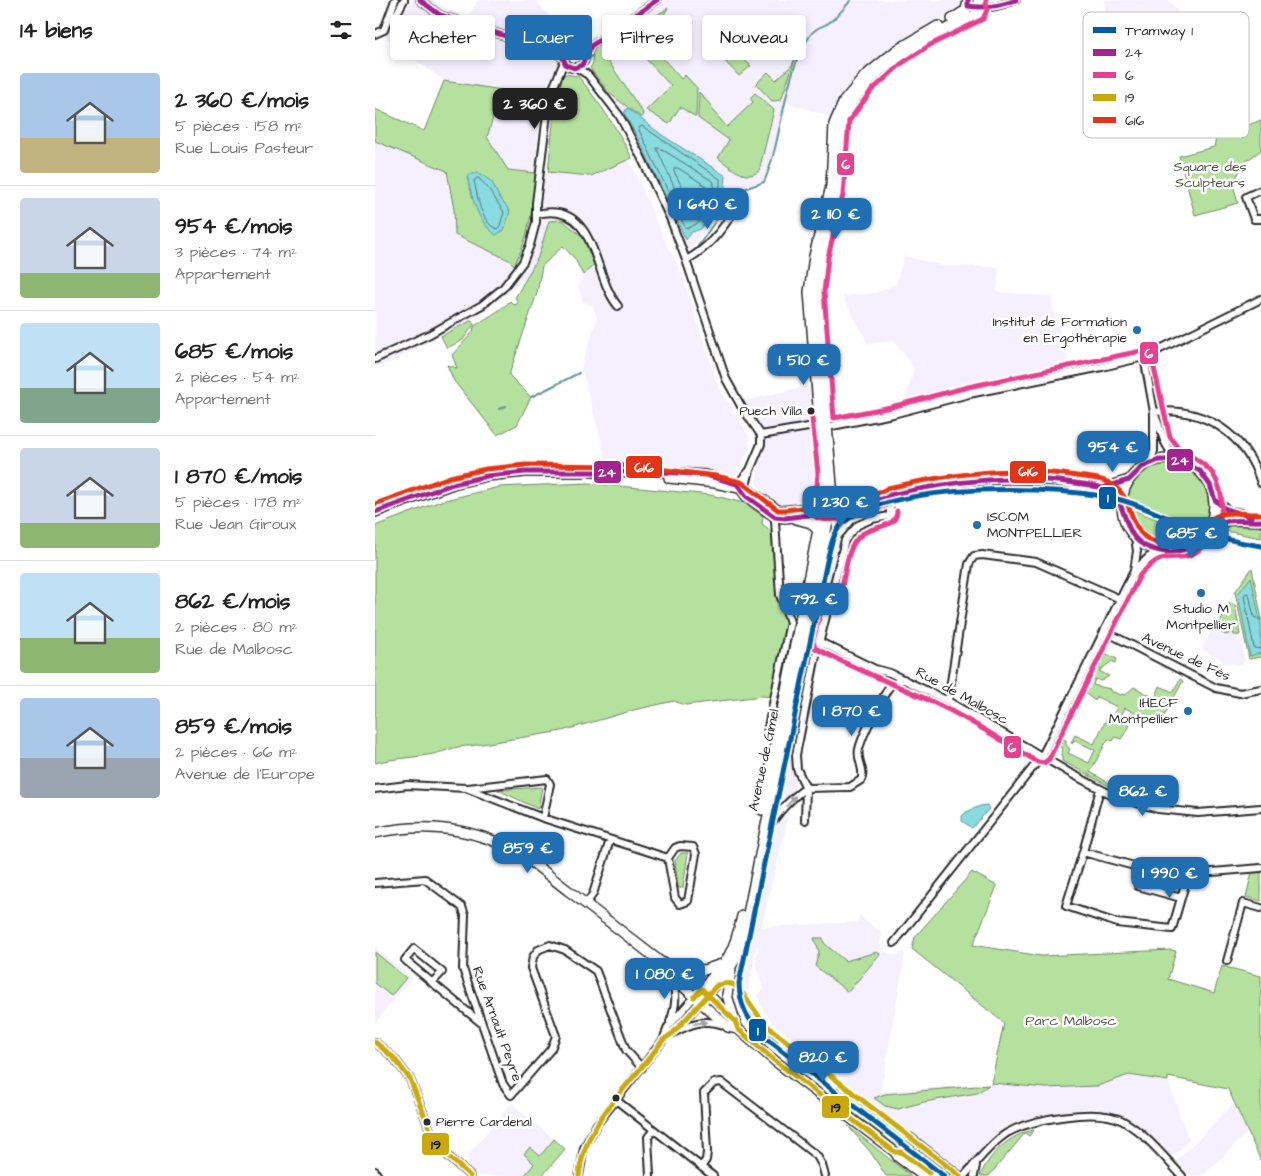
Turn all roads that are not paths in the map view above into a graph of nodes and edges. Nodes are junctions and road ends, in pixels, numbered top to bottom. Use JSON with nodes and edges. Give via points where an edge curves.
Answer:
{"nodes":[{"id":1,"x":395,"y":0,"type":"edge"},
{"id":2,"x":405,"y":0,"type":"edge"},
{"id":3,"x":420,"y":0,"type":"edge"},
{"id":4,"x":657,"y":0,"type":"edge"},
{"id":5,"x":1016,"y":0,"type":"edge"},
{"id":6,"x":969,"y":3,"type":"edge"},
{"id":7,"x":979,"y":4,"type":"edge"},
{"id":8,"x":388,"y":21,"type":"junction"},
{"id":9,"x":375,"y":34,"type":"edge"},
{"id":10,"x":505,"y":36,"type":"edge"},
{"id":11,"x":592,"y":45,"type":"edge"},
{"id":12,"x":564,"y":60,"type":"joint"},
{"id":13,"x":584,"y":60,"type":"edge"},
{"id":14,"x":585,"y":60,"type":"edge"},
{"id":15,"x":575,"y":68,"type":"junction"},
{"id":16,"x":561,"y":72,"type":"junction"},
{"id":17,"x":588,"y":75,"type":"junction"},
{"id":18,"x":1261,"y":190,"type":"edge"},
{"id":19,"x":736,"y":207,"type":"dead end"},
{"id":20,"x":537,"y":214,"type":"junction"},
{"id":21,"x":1261,"y":218,"type":"edge"},
{"id":22,"x":686,"y":260,"type":"junction"},
{"id":23,"x":1261,"y":299,"type":"edge"},
{"id":24,"x":618,"y":306,"type":"dead end"},
{"id":25,"x":1144,"y":357,"type":"junction"},
{"id":26,"x":375,"y":359,"type":"edge"},
{"id":27,"x":1154,"y":412,"type":"junction"},
{"id":28,"x":823,"y":426,"type":"junction"},
{"id":29,"x":761,"y":435,"type":"junction"},
{"id":30,"x":1179,"y":460,"type":"junction"},
{"id":31,"x":1150,"y":463,"type":"junction"},
{"id":32,"x":1129,"y":480,"type":"junction"},
{"id":33,"x":1261,"y":482,"type":"edge"},
{"id":34,"x":832,"y":484,"type":"junction"},
{"id":35,"x":1103,"y":488,"type":"junction"},
{"id":36,"x":739,"y":489,"type":"junction"},
{"id":37,"x":890,"y":494,"type":"junction"},
{"id":38,"x":853,"y":500,"type":"junction"},
{"id":39,"x":1215,"y":500,"type":"junction"},
{"id":40,"x":1122,"y":506,"type":"junction"},
{"id":41,"x":826,"y":511,"type":"junction"},
{"id":42,"x":375,"y":512,"type":"edge"},
{"id":43,"x":777,"y":514,"type":"junction"},
{"id":44,"x":795,"y":517,"type":"junction"},
{"id":45,"x":1261,"y":521,"type":"edge"},
{"id":46,"x":1208,"y":529,"type":"junction"},
{"id":47,"x":819,"y":532,"type":"junction"},
{"id":48,"x":1135,"y":538,"type":"junction"},
{"id":49,"x":1161,"y":551,"type":"junction"},
{"id":50,"x":1134,"y":571,"type":"junction"},
{"id":51,"x":1120,"y":599,"type":"junction"},
{"id":52,"x":1104,"y":631,"type":"junction"},
{"id":53,"x":820,"y":642,"type":"junction"},
{"id":54,"x":904,"y":679,"type":"junction"},
{"id":55,"x":1261,"y":689,"type":"edge"},
{"id":56,"x":948,"y":701,"type":"junction"},
{"id":57,"x":767,"y":732,"type":"dead end"},
{"id":58,"x":1042,"y":756,"type":"junction"},
{"id":59,"x":375,"y":788,"type":"edge"},
{"id":60,"x":467,"y":788,"type":"junction"},
{"id":61,"x":806,"y":788,"type":"junction"},
{"id":62,"x":1100,"y":790,"type":"junction"},
{"id":63,"x":1261,"y":808,"type":"edge"},
{"id":64,"x":543,"y":818,"type":"junction"},
{"id":65,"x":805,"y":820,"type":"dead end"},
{"id":66,"x":375,"y":833,"type":"edge"},
{"id":67,"x":610,"y":840,"type":"junction"},
{"id":68,"x":761,"y":845,"type":"junction"},
{"id":69,"x":1083,"y":852,"type":"junction"},
{"id":70,"x":668,"y":858,"type":"junction"},
{"id":71,"x":1145,"y":868,"type":"junction"},
{"id":72,"x":1261,"y":868,"type":"edge"},
{"id":73,"x":1188,"y":874,"type":"junction"},
{"id":74,"x":375,"y":883,"type":"edge"},
{"id":75,"x":1181,"y":898,"type":"junction"},
{"id":76,"x":586,"y":904,"type":"junction"},
{"id":77,"x":1261,"y":907,"type":"edge"},
{"id":78,"x":894,"y":942,"type":"dead end"},
{"id":79,"x":1227,"y":960,"type":"dead end"},
{"id":80,"x":730,"y":963,"type":"junction"},
{"id":81,"x":670,"y":969,"type":"junction"},
{"id":82,"x":432,"y":983,"type":"junction"},
{"id":83,"x":705,"y":992,"type":"junction"},
{"id":84,"x":698,"y":999,"type":"junction"},
{"id":85,"x":481,"y":1023,"type":"junction"},
{"id":86,"x":734,"y":1026,"type":"junction"},
{"id":87,"x":668,"y":1027,"type":"junction"},
{"id":88,"x":673,"y":1033,"type":"junction"},
{"id":89,"x":663,"y":1040,"type":"junction"},
{"id":90,"x":375,"y":1042,"type":"edge"},
{"id":91,"x":642,"y":1068,"type":"junction"},
{"id":92,"x":616,"y":1100,"type":"junction"},
{"id":93,"x":654,"y":1130,"type":"junction"},
{"id":94,"x":910,"y":1138,"type":"dead end"},
{"id":95,"x":895,"y":1152,"type":"junction"},
{"id":96,"x":976,"y":1165,"type":"junction"},
{"id":97,"x":701,"y":1167,"type":"junction"},
{"id":98,"x":375,"y":1171,"type":"edge"},
{"id":99,"x":378,"y":1176,"type":"edge"},
{"id":100,"x":470,"y":1176,"type":"edge"},
{"id":101,"x":579,"y":1176,"type":"edge"},
{"id":102,"x":650,"y":1176,"type":"edge"},
{"id":103,"x":713,"y":1176,"type":"edge"},
{"id":104,"x":825,"y":1176,"type":"edge"},
{"id":105,"x":923,"y":1176,"type":"edge"},
{"id":106,"x":934,"y":1176,"type":"edge"},
{"id":107,"x":962,"y":1176,"type":"edge"},
{"id":108,"x":974,"y":1176,"type":"edge"},
{"id":109,"x":1182,"y":1176,"type":"edge"}],
"edges":[{"from":1,"to":8,"type":"street"},
{"from":2,"to":8,"type":"street"},
{"from":3,"to":10,"type":"street","via":[[441,15]]},
{"from":4,"to":11,"type":"street"},
{"from":5,"to":7,"type":"street","via":[[996,7]]},
{"from":6,"to":7,"type":"street"},
{"from":6,"to":28,"type":"main road","via":[[962,14],[913,39],[880,63],[853,89],[836,117],[831,186],[809,292]]},
{"from":7,"to":28,"type":"main road","via":[[978,13],[919,43],[889,63],[858,94],[842,119],[836,194],[816,292]]},
{"from":8,"to":9,"type":"street","via":[[383,30]]},
{"from":12,"to":15,"type":"street"},
{"from":12,"to":16,"type":"street"},
{"from":13,"to":15,"type":"street"},
{"from":14,"to":17,"type":"street"},
{"from":15,"to":16,"type":"street"},
{"from":15,"to":17,"type":"street"},
{"from":16,"to":20,"type":"street","via":[[549,98]]},
{"from":17,"to":22,"type":"street","via":[[630,135],[670,218]]},
{"from":18,"to":21,"type":"street","via":[[1246,198],[1254,219]]},
{"from":19,"to":22,"type":"street","via":[[717,236]]},
{"from":20,"to":24,"type":"street","via":[[560,214],[583,229],[610,297]]},
{"from":20,"to":26,"type":"street","via":[[523,262],[493,297],[458,319]]},
{"from":22,"to":29,"type":"street","via":[[729,385]]},
{"from":23,"to":25,"type":"street"},
{"from":25,"to":27,"type":"street"},
{"from":25,"to":28,"type":"street","via":[[969,394],[901,412]]},
{"from":27,"to":30,"type":"street","via":[[1167,448]]},
{"from":27,"to":31,"type":"street","via":[[1154,451]]},
{"from":27,"to":33,"type":"street","via":[[1177,410],[1199,416],[1227,431],[1251,457]]},
{"from":28,"to":29,"type":"street"},
{"from":28,"to":34,"type":"main road"},
{"from":28,"to":41,"type":"main road"},
{"from":29,"to":36,"type":"street","via":[[761,444],[750,470],[741,478]]},
{"from":30,"to":31,"type":"main road"},
{"from":30,"to":39,"type":"main road","via":[[1194,466],[1206,478]]},
{"from":31,"to":32,"type":"main road"},
{"from":32,"to":35,"type":"main road"},
{"from":32,"to":40,"type":"main road"},
{"from":34,"to":38,"type":"main road","via":[[841,495]]},
{"from":34,"to":41,"type":"main road","via":[[833,497]]},
{"from":35,"to":37,"type":"main road","via":[[1016,478],[951,482]]},
{"from":35,"to":40,"type":"main road"},
{"from":36,"to":42,"type":"main road","via":[[633,473],[534,472],[487,476],[453,484]]},
{"from":36,"to":43,"type":"main road","via":[[749,490]]},
{"from":37,"to":38,"type":"main road","via":[[884,492]]},
{"from":37,"to":41,"type":"main road","via":[[840,511]]},
{"from":37,"to":53,"type":"street","via":[[890,516],[859,525],[845,540]]},
{"from":38,"to":41,"type":"main road"},
{"from":39,"to":45,"type":"main road","via":[[1228,511]]},
{"from":39,"to":46,"type":"main road","via":[[1213,520]]},
{"from":40,"to":48,"type":"main road","via":[[1124,521]]},
{"from":41,"to":43,"type":"main road","via":[[813,508]]},
{"from":41,"to":44,"type":"main road"},
{"from":41,"to":47,"type":"main road","name":"Avenue de Gimel"},
{"from":41,"to":68,"type":"main road","name":"Avenue de Gimel"},
{"from":43,"to":44,"type":"main road"},
{"from":43,"to":57,"type":"street","via":[[780,595],[790,622]]},
{"from":44,"to":47,"type":"main road","via":[[798,521],[814,525]]},
{"from":45,"to":46,"type":"main road","via":[[1229,520]]},
{"from":46,"to":49,"type":"main road","via":[[1191,546],[1177,551]]},
{"from":47,"to":80,"type":"main road","name":"Avenue de Gimel"},
{"from":48,"to":49,"type":"main road","via":[[1151,549]]},
{"from":48,"to":50,"type":"street"},
{"from":49,"to":50,"type":"street"},
{"from":50,"to":51,"type":"street"},
{"from":51,"to":52,"type":"street"},
{"from":51,"to":56,"type":"street","via":[[1037,562],[975,556],[969,564]]},
{"from":52,"to":55,"type":"street","name":"Avenue de Fès","via":[[1216,688],[1240,693]]},
{"from":52,"to":58,"type":"street"},
{"from":53,"to":54,"type":"street","name":"Rue de Malbosc","via":[[875,670],[890,672]]},
{"from":53,"to":61,"type":"street","via":[[796,755],[797,769]]},
{"from":54,"to":56,"type":"street","name":"Rue de Malbosc"},
{"from":54,"to":61,"type":"street","via":[[887,690],[860,746],[861,780],[850,787]]},
{"from":56,"to":58,"type":"street","name":"Rue de Malbosc"},
{"from":58,"to":62,"type":"street","name":"Rue de Malbosc"},
{"from":58,"to":78,"type":"street"},
{"from":59,"to":60,"type":"street","via":[[407,785]]},
{"from":60,"to":64,"type":"street"},
{"from":60,"to":64,"type":"street","via":[[547,779],[550,784]]},
{"from":61,"to":65,"type":"street"},
{"from":68,"to":61,"type":"street","one_way":true,"via":[[771,824]]},
{"from":62,"to":63,"type":"street","name":"Rue de Malbosc","via":[[1139,805],[1166,810],[1197,813]]},
{"from":62,"to":69,"type":"street"},
{"from":64,"to":67,"type":"street"},
{"from":66,"to":76,"type":"main road","via":[[432,827],[481,836],[524,857]]},
{"from":67,"to":70,"type":"street"},
{"from":67,"to":76,"type":"street","via":[[593,894]]},
{"from":68,"to":80,"type":"main road","name":"Avenue de Gimel","via":[[741,948]]},
{"from":69,"to":71,"type":"street"},
{"from":69,"to":75,"type":"street","via":[[1066,906],[1117,924],[1173,930]]},
{"from":70,"to":70,"type":"street","via":[[675,898],[680,904],[686,903],[695,850],[680,846]]},
{"from":71,"to":73,"type":"street"},
{"from":71,"to":75,"type":"street","via":[[1138,886]]},
{"from":72,"to":73,"type":"street"},
{"from":73,"to":75,"type":"street"},
{"from":74,"to":85,"type":"street","name":"Rue Arnault Peyre","via":[[425,879],[462,907],[465,914],[463,969]]},
{"from":76,"to":81,"type":"main road"},
{"from":77,"to":79,"type":"street","via":[[1243,904]]},
{"from":80,"to":81,"type":"main road","via":[[707,970]]},
{"from":80,"to":83,"type":"main road","name":"Avenue de Gimel"},
{"from":80,"to":86,"type":"main road","via":[[727,995]]},
{"from":81,"to":83,"type":"main road"},
{"from":81,"to":84,"type":"main road"},
{"from":81,"to":87,"type":"street","via":[[676,1002]]},
{"from":82,"to":82,"type":"street","via":[[405,960],[414,949],[442,972]]},
{"from":82,"to":85,"type":"street"},
{"from":83,"to":84,"type":"main road","name":"Avenue de Gimel"},
{"from":83,"to":86,"type":"main road"},
{"from":84,"to":86,"type":"main road"},
{"from":84,"to":87,"type":"street"},
{"from":84,"to":88,"type":"street"},
{"from":85,"to":91,"type":"street","name":"Rue Arnault Peyre","via":[[503,1084],[511,1095],[551,1049],[556,1036],[531,968],[535,953],[545,946],[557,946],[596,972],[626,1050]]},
{"from":88,"to":86,"type":"street","one_way":true,"via":[[702,1022]]},
{"from":86,"to":95,"type":"main road"},
{"from":87,"to":89,"type":"street"},
{"from":88,"to":89,"type":"street"},
{"from":89,"to":91,"type":"street"},
{"from":90,"to":100,"type":"street","via":[[394,1058],[410,1079],[436,1145]]},
{"from":91,"to":92,"type":"street"},
{"from":92,"to":93,"type":"street"},
{"from":92,"to":101,"type":"street","via":[[588,1139]]},
{"from":93,"to":97,"type":"street"},
{"from":93,"to":102,"type":"street","via":[[648,1137]]},
{"from":94,"to":107,"type":"street"},
{"from":95,"to":105,"type":"main road"},
{"from":95,"to":106,"type":"main road","via":[[901,1152]]},
{"from":96,"to":107,"type":"street"},
{"from":96,"to":108,"type":"street"},
{"from":96,"to":109,"type":"street","via":[[995,1142],[1025,1125],[1081,1114],[1102,1114],[1131,1126]]},
{"from":97,"to":103,"type":"street"},
{"from":97,"to":104,"type":"street","via":[[707,1152],[704,1093],[718,1082],[817,1156]]},
{"from":98,"to":99,"type":"street"}]}
